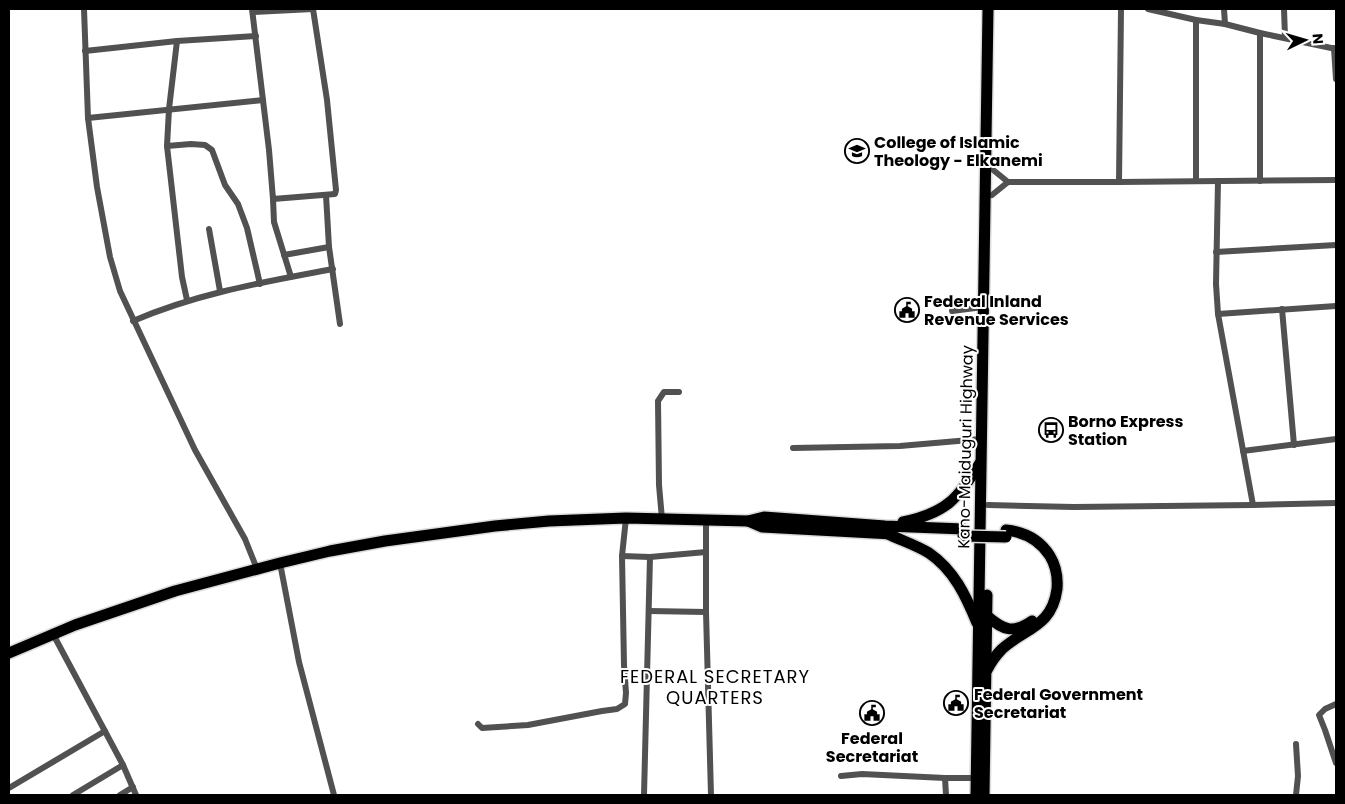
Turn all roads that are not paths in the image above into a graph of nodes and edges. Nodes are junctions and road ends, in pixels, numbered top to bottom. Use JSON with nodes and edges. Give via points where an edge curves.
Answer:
{"nodes":[{"id":1,"x":84,"y":9,"type":"edge"},
{"id":2,"x":313,"y":9,"type":"edge"},
{"id":3,"x":988,"y":9,"type":"edge"},
{"id":4,"x":995,"y":9,"type":"edge"},
{"id":5,"x":1121,"y":9,"type":"edge"},
{"id":6,"x":1148,"y":9,"type":"edge"},
{"id":7,"x":1224,"y":9,"type":"edge"},
{"id":8,"x":1284,"y":9,"type":"edge"},
{"id":9,"x":253,"y":10,"type":"edge"},
{"id":10,"x":1159,"y":10,"type":"edge"},
{"id":11,"x":1196,"y":20,"type":"junction"},
{"id":12,"x":1225,"y":24,"type":"junction"},
{"id":13,"x":1260,"y":33,"type":"junction"},
{"id":14,"x":256,"y":36,"type":"junction"},
{"id":15,"x":1285,"y":38,"type":"junction"},
{"id":16,"x":177,"y":41,"type":"junction"},
{"id":17,"x":1335,"y":48,"type":"edge"},
{"id":18,"x":85,"y":51,"type":"junction"},
{"id":19,"x":1336,"y":80,"type":"edge"},
{"id":20,"x":263,"y":100,"type":"junction"},
{"id":21,"x":170,"y":109,"type":"junction"},
{"id":22,"x":88,"y":118,"type":"junction"},
{"id":23,"x":167,"y":146,"type":"junction"},
{"id":24,"x":992,"y":169,"type":"junction"},
{"id":25,"x":1336,"y":180,"type":"edge"},
{"id":26,"x":1196,"y":181,"type":"junction"},
{"id":27,"x":1218,"y":181,"type":"junction"},
{"id":28,"x":1260,"y":181,"type":"junction"},
{"id":29,"x":1008,"y":182,"type":"junction"},
{"id":30,"x":1119,"y":182,"type":"junction"},
{"id":31,"x":326,"y":195,"type":"junction"},
{"id":32,"x":992,"y":195,"type":"junction"},
{"id":33,"x":273,"y":199,"type":"junction"},
{"id":34,"x":209,"y":229,"type":"dead end"},
{"id":35,"x":329,"y":246,"type":"junction"},
{"id":36,"x":1336,"y":247,"type":"edge"},
{"id":37,"x":1216,"y":252,"type":"junction"},
{"id":38,"x":284,"y":255,"type":"junction"},
{"id":39,"x":333,"y":269,"type":"junction"},
{"id":40,"x":291,"y":277,"type":"junction"},
{"id":41,"x":260,"y":284,"type":"junction"},
{"id":42,"x":220,"y":291,"type":"junction"},
{"id":43,"x":187,"y":300,"type":"junction"},
{"id":44,"x":1336,"y":306,"type":"edge"},
{"id":45,"x":983,"y":307,"type":"junction"},
{"id":46,"x":1282,"y":310,"type":"junction"},
{"id":47,"x":952,"y":311,"type":"dead end"},
{"id":48,"x":1218,"y":314,"type":"junction"},
{"id":49,"x":133,"y":321,"type":"junction"},
{"id":50,"x":340,"y":324,"type":"dead end"},
{"id":51,"x":679,"y":392,"type":"dead end"},
{"id":52,"x":981,"y":439,"type":"junction"},
{"id":53,"x":1336,"y":439,"type":"edge"},
{"id":54,"x":1294,"y":445,"type":"junction"},
{"id":55,"x":793,"y":448,"type":"dead end"},
{"id":56,"x":1243,"y":451,"type":"junction"},
{"id":57,"x":981,"y":462,"type":"junction"},
{"id":58,"x":1336,"y":502,"type":"edge"},
{"id":59,"x":988,"y":505,"type":"junction"},
{"id":60,"x":1253,"y":505,"type":"junction"},
{"id":61,"x":626,"y":518,"type":"junction"},
{"id":62,"x":662,"y":519,"type":"junction"},
{"id":63,"x":706,"y":519,"type":"junction"},
{"id":64,"x":885,"y":530,"type":"junction"},
{"id":65,"x":1006,"y":534,"type":"junction"},
{"id":66,"x":706,"y":552,"type":"junction"},
{"id":67,"x":622,"y":556,"type":"junction"},
{"id":68,"x":650,"y":557,"type":"junction"},
{"id":69,"x":280,"y":563,"type":"junction"},
{"id":70,"x":257,"y":569,"type":"junction"},
{"id":71,"x":648,"y":611,"type":"junction"},
{"id":72,"x":706,"y":612,"type":"junction"},
{"id":73,"x":987,"y":616,"type":"junction"},
{"id":74,"x":978,"y":626,"type":"junction"},
{"id":75,"x":53,"y":634,"type":"junction"},
{"id":76,"x":9,"y":653,"type":"edge"},
{"id":77,"x":986,"y":672,"type":"junction"},
{"id":78,"x":1336,"y":704,"type":"edge"},
{"id":79,"x":478,"y":724,"type":"dead end"},
{"id":80,"x":105,"y":731,"type":"junction"},
{"id":81,"x":1296,"y":744,"type":"dead end"},
{"id":82,"x":1336,"y":763,"type":"edge"},
{"id":83,"x":123,"y":765,"type":"junction"},
{"id":84,"x":841,"y":776,"type":"dead end"},
{"id":85,"x":946,"y":778,"type":"junction"},
{"id":86,"x":980,"y":778,"type":"junction"},
{"id":87,"x":134,"y":787,"type":"junction"},
{"id":88,"x":9,"y":788,"type":"edge"},
{"id":89,"x":73,"y":795,"type":"edge"},
{"id":90,"x":120,"y":795,"type":"edge"},
{"id":91,"x":136,"y":795,"type":"edge"},
{"id":92,"x":334,"y":795,"type":"edge"},
{"id":93,"x":644,"y":795,"type":"edge"},
{"id":94,"x":711,"y":795,"type":"edge"},
{"id":95,"x":946,"y":795,"type":"edge"},
{"id":96,"x":976,"y":795,"type":"edge"},
{"id":97,"x":984,"y":795,"type":"edge"},
{"id":98,"x":1296,"y":795,"type":"edge"}],
"edges":[{"from":1,"to":18,"type":"street"},
{"from":2,"to":9,"type":"street"},
{"from":2,"to":31,"type":"street","via":[[336,182],[335,194]]},
{"from":3,"to":45,"type":"highway","name":"Kano-Maiduguri Highway"},
{"from":4,"to":24,"type":"highway","name":"Kano-Maiduguri Highway"},
{"from":5,"to":30,"type":"street"},
{"from":6,"to":10,"type":"street"},
{"from":7,"to":12,"type":"street"},
{"from":8,"to":15,"type":"street"},
{"from":9,"to":14,"type":"street"},
{"from":10,"to":11,"type":"street"},
{"from":11,"to":12,"type":"street"},
{"from":11,"to":26,"type":"street"},
{"from":12,"to":13,"type":"street"},
{"from":13,"to":15,"type":"street"},
{"from":13,"to":28,"type":"street"},
{"from":14,"to":16,"type":"street"},
{"from":14,"to":20,"type":"street"},
{"from":15,"to":17,"type":"street"},
{"from":16,"to":18,"type":"street"},
{"from":16,"to":21,"type":"street"},
{"from":17,"to":19,"type":"street"},
{"from":18,"to":22,"type":"street"},
{"from":20,"to":21,"type":"street"},
{"from":20,"to":33,"type":"street"},
{"from":21,"to":22,"type":"street"},
{"from":21,"to":23,"type":"street"},
{"from":22,"to":49,"type":"street","via":[[110,257]]},
{"from":23,"to":41,"type":"street","via":[[205,145],[212,150],[225,185],[244,220]]},
{"from":23,"to":43,"type":"street"},
{"from":24,"to":29,"type":"street"},
{"from":24,"to":32,"type":"highway","name":"Kano-Maiduguri Highway"},
{"from":25,"to":28,"type":"street"},
{"from":26,"to":27,"type":"street"},
{"from":26,"to":30,"type":"street"},
{"from":27,"to":28,"type":"street"},
{"from":27,"to":37,"type":"street"},
{"from":29,"to":30,"type":"street"},
{"from":29,"to":32,"type":"street"},
{"from":31,"to":33,"type":"street"},
{"from":31,"to":35,"type":"street"},
{"from":32,"to":59,"type":"highway","name":"Kano-Maiduguri Highway"},
{"from":33,"to":38,"type":"street","via":[[274,222]]},
{"from":34,"to":42,"type":"street"},
{"from":35,"to":38,"type":"street"},
{"from":35,"to":39,"type":"street"},
{"from":36,"to":37,"type":"street"},
{"from":37,"to":48,"type":"street"},
{"from":38,"to":40,"type":"street"},
{"from":39,"to":40,"type":"street"},
{"from":39,"to":50,"type":"street"},
{"from":40,"to":41,"type":"street"},
{"from":41,"to":42,"type":"street"},
{"from":42,"to":43,"type":"street"},
{"from":43,"to":49,"type":"street"},
{"from":44,"to":46,"type":"street"},
{"from":45,"to":47,"type":"street"},
{"from":45,"to":52,"type":"highway","name":"Kano-Maiduguri Highway"},
{"from":46,"to":48,"type":"street"},
{"from":46,"to":54,"type":"street"},
{"from":48,"to":56,"type":"street"},
{"from":49,"to":70,"type":"street","via":[[195,450],[245,539]]},
{"from":51,"to":62,"type":"street","via":[[664,392],[658,401]]},
{"from":52,"to":55,"type":"street","via":[[900,446]]},
{"from":52,"to":57,"type":"highway","name":"Kano-Maiduguri Highway"},
{"from":53,"to":54,"type":"street"},
{"from":54,"to":56,"type":"street"},
{"from":56,"to":60,"type":"street"},
{"from":57,"to":64,"type":"highway","via":[[958,496],[947,506]]},
{"from":57,"to":74,"type":"highway","name":"Kano-Maiduguri Highway"},
{"from":58,"to":60,"type":"street"},
{"from":59,"to":60,"type":"street"},
{"from":59,"to":73,"type":"highway","name":"Kano-Maiduguri Highway"},
{"from":61,"to":62,"type":"highway"},
{"from":61,"to":67,"type":"street"},
{"from":61,"to":69,"type":"highway","via":[[549,521],[443,533],[330,551]]},
{"from":62,"to":63,"type":"highway"},
{"from":63,"to":64,"type":"highway","via":[[748,521],[762,528]]},
{"from":63,"to":66,"type":"street"},
{"from":64,"to":65,"type":"highway"},
{"from":64,"to":74,"type":"highway","via":[[928,553],[943,565],[956,580]]},
{"from":65,"to":73,"type":"highway","via":[[1024,541],[1043,557],[1050,579],[1048,598],[1038,615],[1022,627],[1004,629]]},
{"from":65,"to":77,"type":"highway","via":[[1021,532],[1045,549],[1055,568],[1056,592],[1054,604],[1044,619],[1003,648]]},
{"from":66,"to":68,"type":"street"},
{"from":66,"to":72,"type":"street"},
{"from":67,"to":68,"type":"street"},
{"from":67,"to":79,"type":"street","via":[[625,704],[617,709],[528,725],[482,728]]},
{"from":68,"to":71,"type":"street"},
{"from":69,"to":70,"type":"highway"},
{"from":69,"to":92,"type":"street","via":[[299,662]]},
{"from":70,"to":75,"type":"highway","via":[[156,597]]},
{"from":71,"to":72,"type":"street"},
{"from":71,"to":93,"type":"street"},
{"from":72,"to":94,"type":"street"},
{"from":73,"to":77,"type":"highway","name":"Kano-Maiduguri Highway"},
{"from":74,"to":86,"type":"highway","name":"Kano-Maiduguri Highway"},
{"from":75,"to":76,"type":"highway"},
{"from":75,"to":80,"type":"street"},
{"from":77,"to":86,"type":"highway","name":"Kano-Maiduguri Highway"},
{"from":78,"to":82,"type":"street","via":[[1319,715]]},
{"from":80,"to":83,"type":"street"},
{"from":80,"to":88,"type":"street"},
{"from":81,"to":98,"type":"street"},
{"from":83,"to":87,"type":"street"},
{"from":83,"to":89,"type":"street"},
{"from":84,"to":85,"type":"street"},
{"from":85,"to":86,"type":"street"},
{"from":85,"to":95,"type":"street"},
{"from":86,"to":96,"type":"highway","name":"Kano-Maiduguri Highway"},
{"from":86,"to":97,"type":"highway","name":"Kano-Maiduguri Highway"},
{"from":87,"to":90,"type":"street"},
{"from":87,"to":91,"type":"street"}]}
